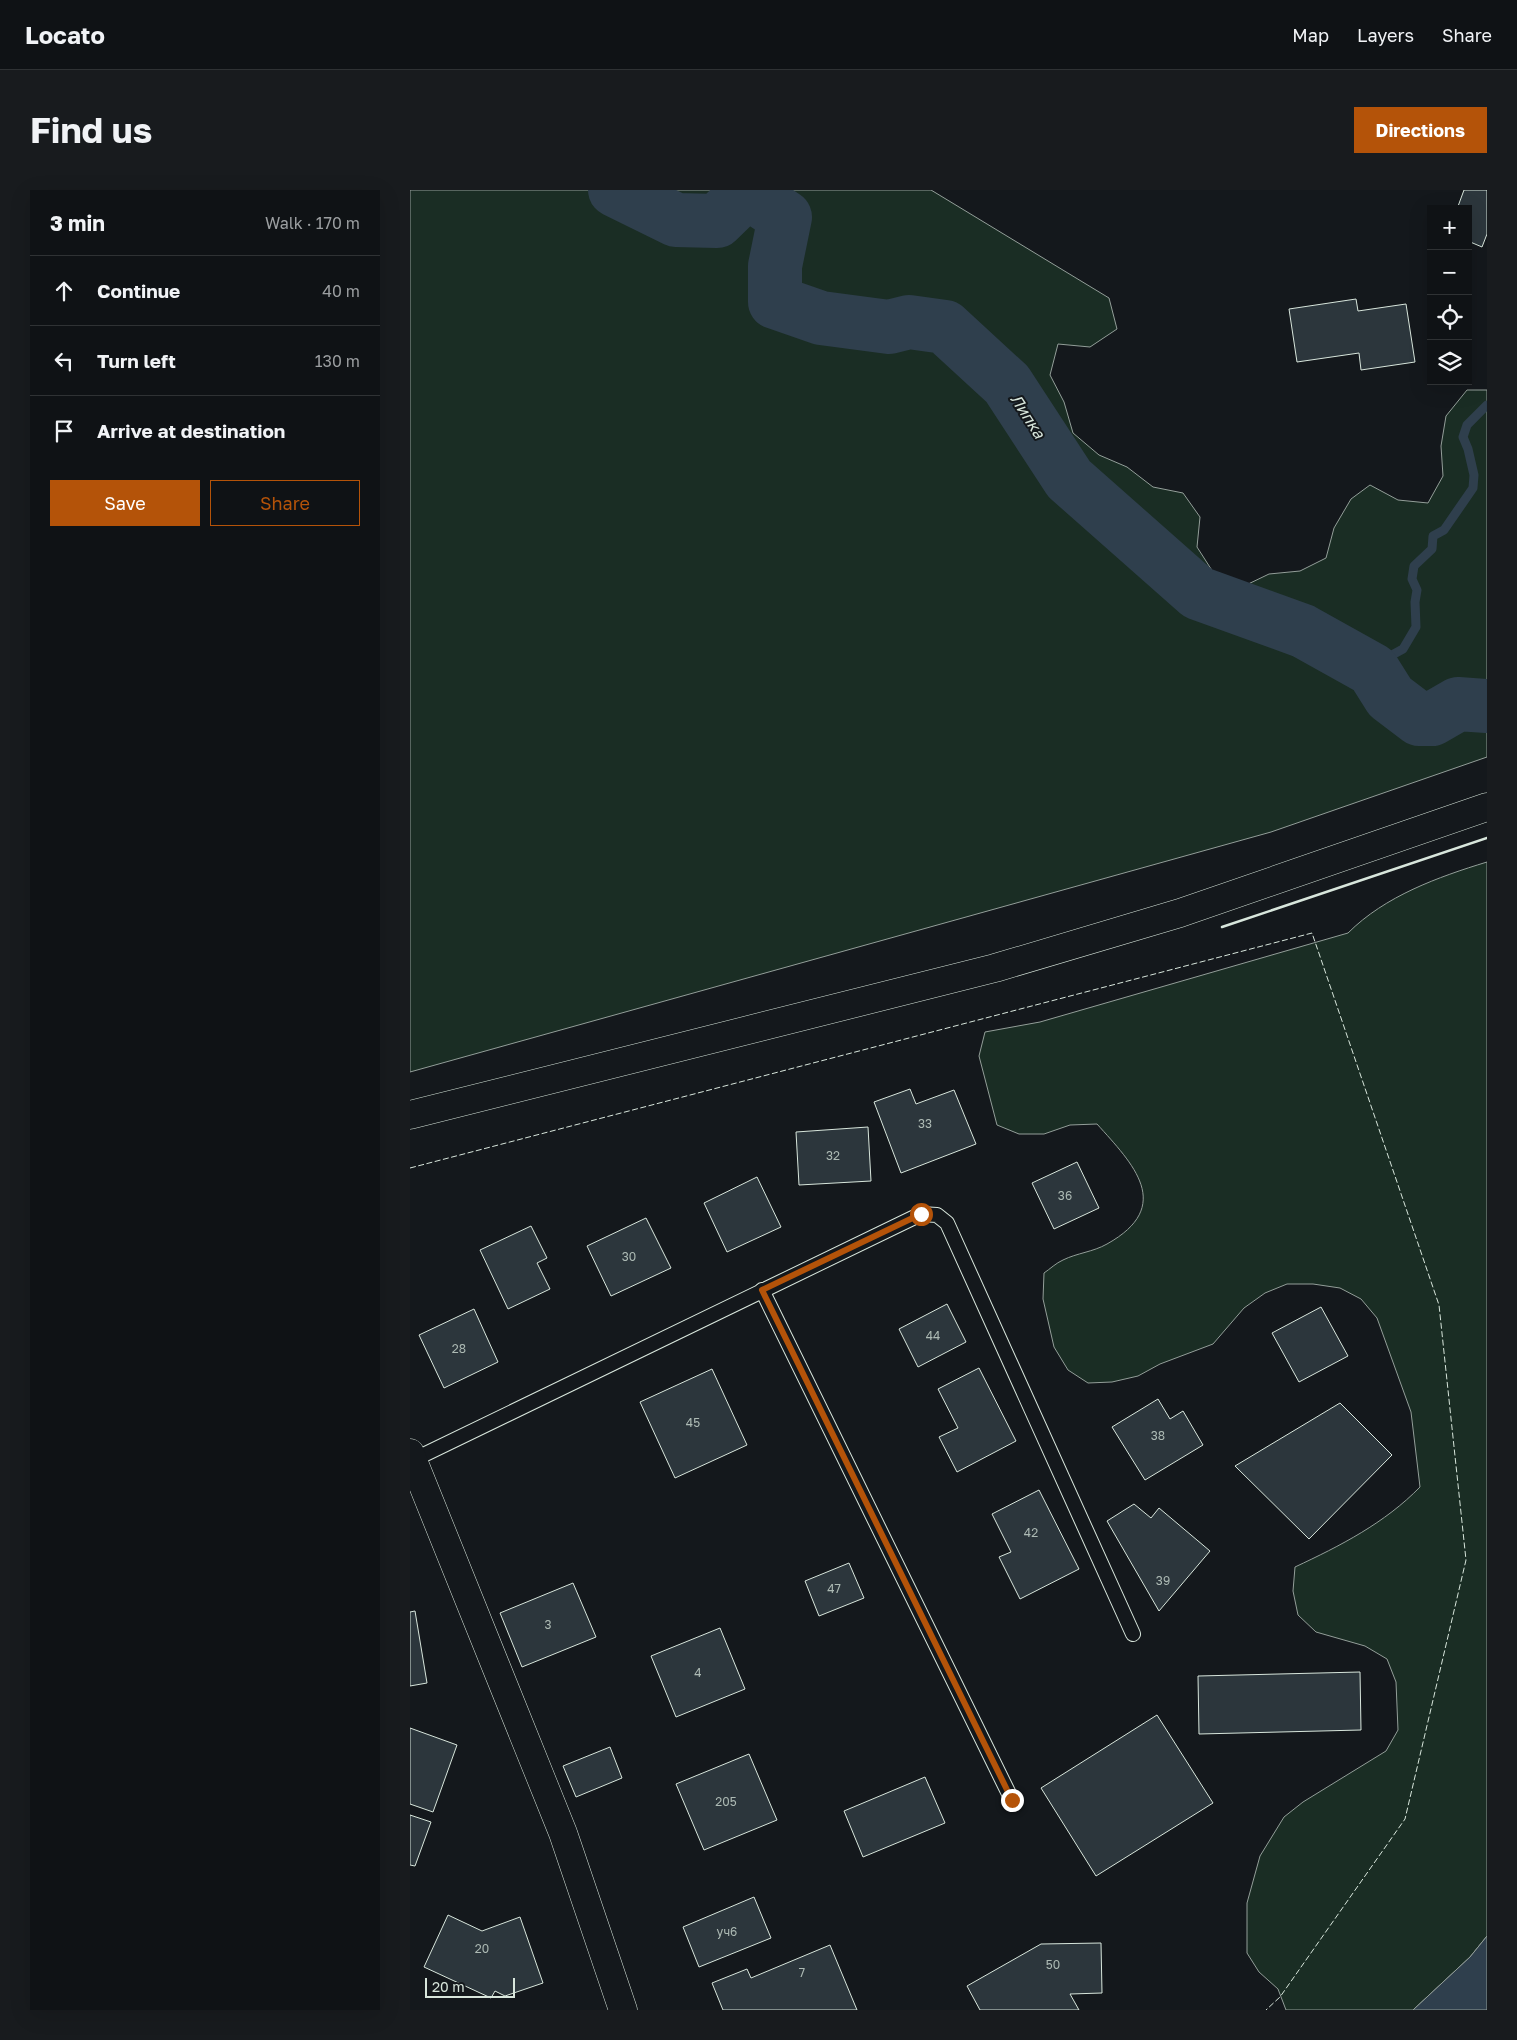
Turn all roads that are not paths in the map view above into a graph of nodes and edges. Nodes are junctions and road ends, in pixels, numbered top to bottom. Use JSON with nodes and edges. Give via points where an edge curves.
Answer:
{"nodes":[{"id":1,"x":1487,"y":806,"type":"edge"},
{"id":2,"x":410,"y":1115,"type":"edge"},
{"id":3,"x":762,"y":1290,"type":"junction"},
{"id":4,"x":412,"y":1456,"type":"edge"},
{"id":5,"x":1133,"y":1634,"type":"dead end"},
{"id":6,"x":1012,"y":1800,"type":"dead end"},
{"id":7,"x":623,"y":2010,"type":"edge"}],
"edges":[{"from":1,"to":2,"type":"street","via":[[1180,913],[995,968]]},
{"from":3,"to":4,"type":"lane"},
{"from":3,"to":5,"type":"lane","via":[[921,1214],[937,1215],[947,1223]]},
{"from":3,"to":6,"type":"lane"},
{"from":4,"to":7,"type":"street","via":[[563,1833]]}]}
